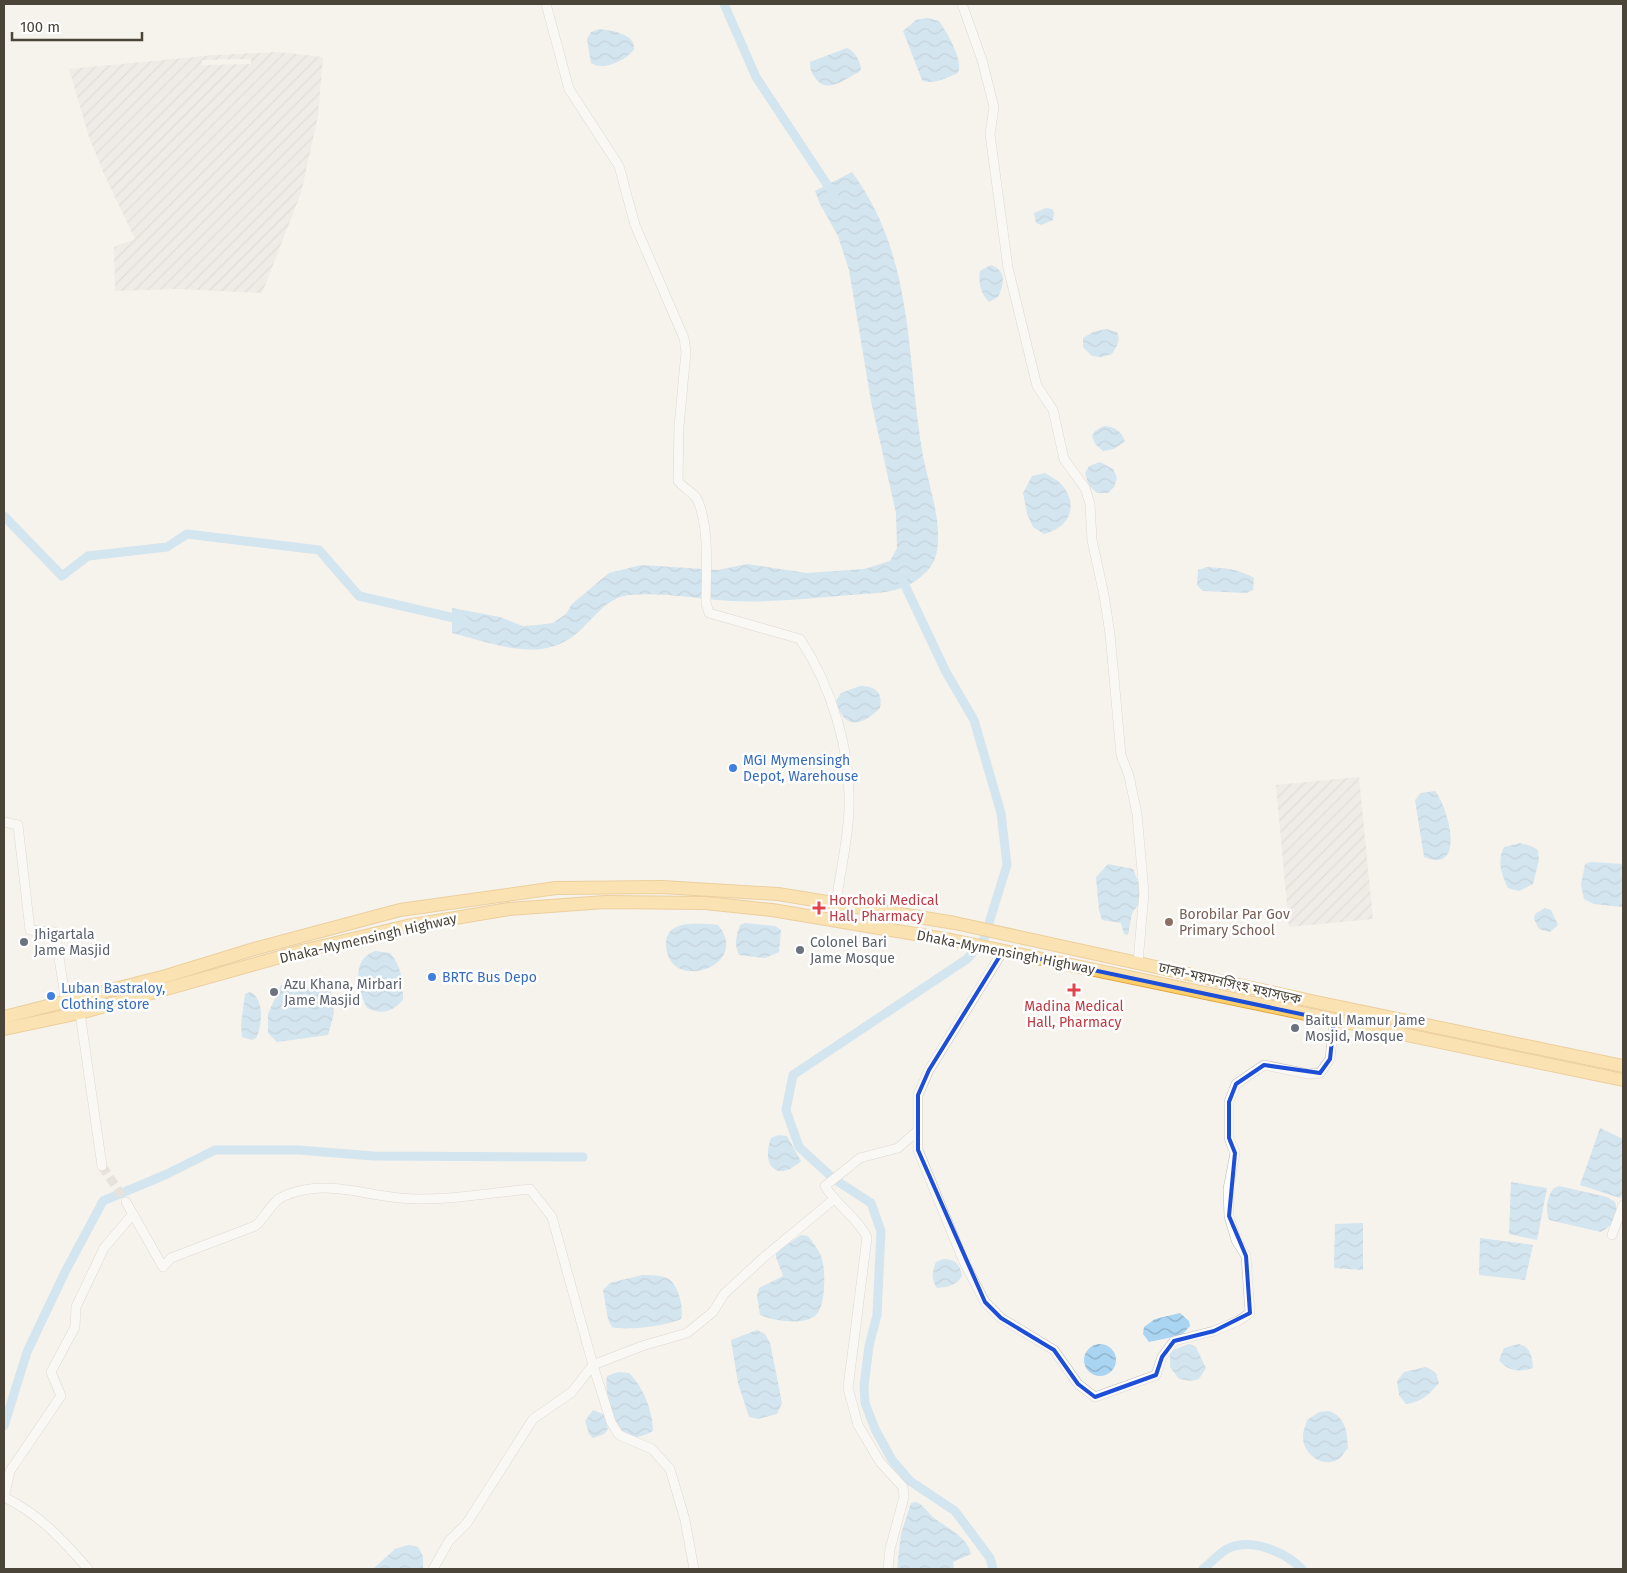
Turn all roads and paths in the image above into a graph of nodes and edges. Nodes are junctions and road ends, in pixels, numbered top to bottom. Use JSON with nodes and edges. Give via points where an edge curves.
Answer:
{"nodes":[{"id":1,"x":546,"y":4,"type":"edge"},
{"id":2,"x":962,"y":4,"type":"edge"},
{"id":3,"x":4,"y":822,"type":"edge"},
{"id":4,"x":836,"y":903,"type":"junction"},
{"id":5,"x":1013,"y":935,"type":"joint"},
{"id":6,"x":1003,"y":951,"type":"junction"},
{"id":7,"x":1138,"y":962,"type":"junction"},
{"id":8,"x":66,"y":1003,"type":"junction"},
{"id":9,"x":80,"y":1012,"type":"junction"},
{"id":10,"x":4,"y":1017,"type":"edge"},
{"id":11,"x":1334,"y":1021,"type":"junction"},
{"id":12,"x":4,"y":1029,"type":"edge"},
{"id":13,"x":1623,"y":1066,"type":"edge"},
{"id":14,"x":1623,"y":1080,"type":"edge"},
{"id":15,"x":917,"y":1131,"type":"junction"},
{"id":16,"x":102,"y":1166,"type":"tunnel mouth"},
{"id":17,"x":833,"y":1200,"type":"junction"},
{"id":18,"x":126,"y":1202,"type":"tunnel mouth"},
{"id":19,"x":1623,"y":1206,"type":"edge"},
{"id":20,"x":132,"y":1214,"type":"junction"},
{"id":21,"x":1612,"y":1235,"type":"dead end"},
{"id":22,"x":593,"y":1365,"type":"junction"},
{"id":23,"x":4,"y":1498,"type":"edge"},
{"id":24,"x":88,"y":1569,"type":"edge"},
{"id":25,"x":434,"y":1569,"type":"edge"},
{"id":26,"x":694,"y":1569,"type":"edge"},
{"id":27,"x":888,"y":1569,"type":"edge"}],
"edges":[{"from":1,"to":4,"type":"street","via":[[569,89],[619,166],[635,225],[684,338],[686,352],[678,481],[696,497],[700,509],[709,613],[800,639],[816,663],[836,720],[849,779],[849,810]]},
{"from":2,"to":7,"type":"street","via":[[994,107],[990,134],[1008,268],[1037,386],[1053,410],[1064,459],[1085,488],[1090,504],[1092,540],[1110,634],[1121,755],[1129,776],[1136,814],[1144,893]]},
{"from":3,"to":8,"type":"street","via":[[18,825],[30,930],[55,932]]},
{"from":4,"to":5,"type":"highway","name":"Dhaka-Mymensingh Highway"},
{"from":4,"to":8,"type":"highway","name":"Dhaka-Mymensingh Highway","via":[[778,894],[662,886],[556,888],[475,898],[400,910]]},
{"from":5,"to":7,"type":"highway","name":"ঢাকা-ময়মনসিংহ মহাসড়ক"},
{"from":6,"to":9,"type":"highway","name":"Dhaka-Mymensingh Highway","via":[[772,910],[705,903],[606,902],[508,909],[406,926]]},
{"from":6,"to":11,"type":"highway","name":"Dhaka-Mymensingh Highway"},
{"from":6,"to":15,"type":"street","via":[[929,1070],[918,1096]]},
{"from":7,"to":13,"type":"highway","name":"ঢাকা-ময়মনসিংহ মহাসড়ক"},
{"from":8,"to":10,"type":"highway","name":"Dhaka-Mymensingh Highway"},
{"from":9,"to":12,"type":"highway","name":"Dhaka-Mymensingh Highway"},
{"from":9,"to":16,"type":"street"},
{"from":11,"to":14,"type":"highway","name":"Dhaka-Mymensingh Highway"},
{"from":11,"to":15,"type":"street","via":[[1330,1059],[1320,1073],[1308,1074],[1264,1065],[1236,1084],[1228,1102],[1229,1138],[1234,1153],[1228,1189],[1229,1216],[1236,1240],[1246,1256],[1250,1313],[1214,1331],[1174,1341],[1162,1357],[1156,1375],[1095,1397],[1078,1384],[1054,1350],[1001,1318],[985,1302],[964,1262],[918,1150]]},
{"from":15,"to":17,"type":"street","via":[[898,1148],[860,1158],[842,1171],[825,1186]]},
{"from":17,"to":22,"type":"street","via":[[756,1264],[724,1294],[713,1312],[687,1333]]},
{"from":17,"to":27,"type":"street","via":[[852,1216],[867,1238],[848,1388],[858,1424],[880,1462],[903,1487],[904,1497]]},
{"from":18,"to":20,"type":"street"},
{"from":19,"to":21,"type":"street"},
{"from":20,"to":22,"type":"street","via":[[162,1266],[171,1258],[255,1226],[281,1197],[298,1190],[338,1187],[400,1198],[439,1198],[530,1189],[552,1217]]},
{"from":20,"to":23,"type":"street","via":[[104,1248],[76,1307],[75,1327],[51,1372],[61,1396],[10,1471]]},
{"from":22,"to":25,"type":"street","via":[[572,1392],[533,1419],[468,1523],[450,1541]]},
{"from":22,"to":26,"type":"street","via":[[618,1435],[652,1449],[670,1469],[685,1520]]},
{"from":23,"to":24,"type":"street","via":[[51,1527]]}]}
